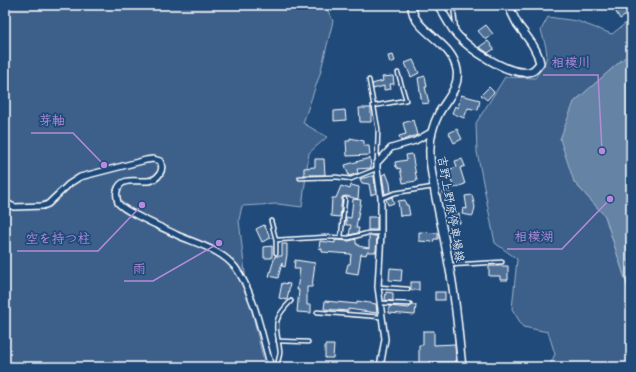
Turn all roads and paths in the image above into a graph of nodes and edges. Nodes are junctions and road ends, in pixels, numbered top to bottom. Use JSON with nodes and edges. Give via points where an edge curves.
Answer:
{"nodes":[{"id":1,"x":412,"y":5,"type":"edge"},
{"id":2,"x":438,"y":5,"type":"edge"},
{"id":3,"x":453,"y":5,"type":"edge"},
{"id":4,"x":508,"y":5,"type":"edge"},
{"id":5,"x":457,"y":34,"type":"junction"},
{"id":6,"x":398,"y":73,"type":"dead end"},
{"id":7,"x":369,"y":80,"type":"dead end"},
{"id":8,"x":373,"y":106,"type":"junction"},
{"id":9,"x":433,"y":131,"type":"junction"},
{"id":10,"x":377,"y":163,"type":"junction"},
{"id":11,"x":377,"y":169,"type":"junction"},
{"id":12,"x":300,"y":178,"type":"dead end"},
{"id":13,"x":434,"y":187,"type":"junction"},
{"id":14,"x":381,"y":198,"type":"junction"},
{"id":15,"x":345,"y":199,"type":"dead end"},
{"id":16,"x":5,"y":202,"type":"edge"},
{"id":17,"x":271,"y":221,"type":"dead end"},
{"id":18,"x":381,"y":233,"type":"junction"},
{"id":19,"x":341,"y":237,"type":"junction"},
{"id":20,"x":276,"y":240,"type":"junction"},
{"id":21,"x":276,"y":252,"type":"dead end"},
{"id":22,"x":502,"y":262,"type":"dead end"},
{"id":23,"x":449,"y":266,"type":"junction"},
{"id":24,"x":378,"y":287,"type":"junction"},
{"id":25,"x":408,"y":289,"type":"dead end"},
{"id":26,"x":291,"y":301,"type":"dead end"},
{"id":27,"x":380,"y":303,"type":"junction"},
{"id":28,"x":410,"y":304,"type":"dead end"},
{"id":29,"x":317,"y":312,"type":"dead end"},
{"id":30,"x":382,"y":317,"type":"junction"},
{"id":31,"x":278,"y":341,"type":"junction"},
{"id":32,"x":308,"y":342,"type":"dead end"},
{"id":33,"x":271,"y":367,"type":"edge"},
{"id":34,"x":277,"y":367,"type":"edge"},
{"id":35,"x":380,"y":367,"type":"edge"},
{"id":36,"x":462,"y":367,"type":"edge"}],
"edges":[{"from":1,"to":9,"type":"main road","name":"吉野上野原停車場線","via":[[414,17],[448,49],[457,71],[456,86],[438,114]]},
{"from":2,"to":5,"type":"main road"},
{"from":3,"to":5,"type":"lane"},
{"from":4,"to":5,"type":"main road","via":[[535,48],[540,63],[536,69],[521,72],[497,64],[475,51]]},
{"from":6,"to":8,"type":"lane","via":[[406,100]]},
{"from":7,"to":8,"type":"lane"},
{"from":8,"to":10,"type":"lane","via":[[378,129]]},
{"from":9,"to":10,"type":"street","via":[[415,141],[391,148]]},
{"from":9,"to":13,"type":"main road","name":"吉野上野原停車場線","via":[[430,159]]},
{"from":10,"to":11,"type":"street"},
{"from":11,"to":12,"type":"lane","via":[[351,180],[336,177]]},
{"from":11,"to":14,"type":"street"},
{"from":13,"to":14,"type":"lane","via":[[395,193]]},
{"from":13,"to":23,"type":"main road","name":"吉野上野原停車場線"},
{"from":14,"to":18,"type":"street"},
{"from":15,"to":19,"type":"lane"},
{"from":16,"to":33,"type":"street","via":[[14,207],[43,206],[80,177],[146,160],[160,161],[162,167],[156,178],[122,183],[117,189],[118,202],[146,220],[206,246],[230,262],[240,274],[249,294]]},
{"from":17,"to":20,"type":"lane"},
{"from":18,"to":19,"type":"lane"},
{"from":18,"to":24,"type":"street"},
{"from":19,"to":20,"type":"lane"},
{"from":20,"to":21,"type":"lane"},
{"from":22,"to":23,"type":"lane"},
{"from":23,"to":36,"type":"main road","name":"吉野上野原停車場線"},
{"from":24,"to":25,"type":"lane"},
{"from":24,"to":27,"type":"street"},
{"from":26,"to":31,"type":"lane","via":[[276,321]]},
{"from":27,"to":28,"type":"lane"},
{"from":27,"to":30,"type":"street"},
{"from":29,"to":30,"type":"lane"},
{"from":30,"to":35,"type":"street","via":[[385,339]]},
{"from":31,"to":32,"type":"lane"},
{"from":31,"to":34,"type":"lane","via":[[280,354]]}]}
